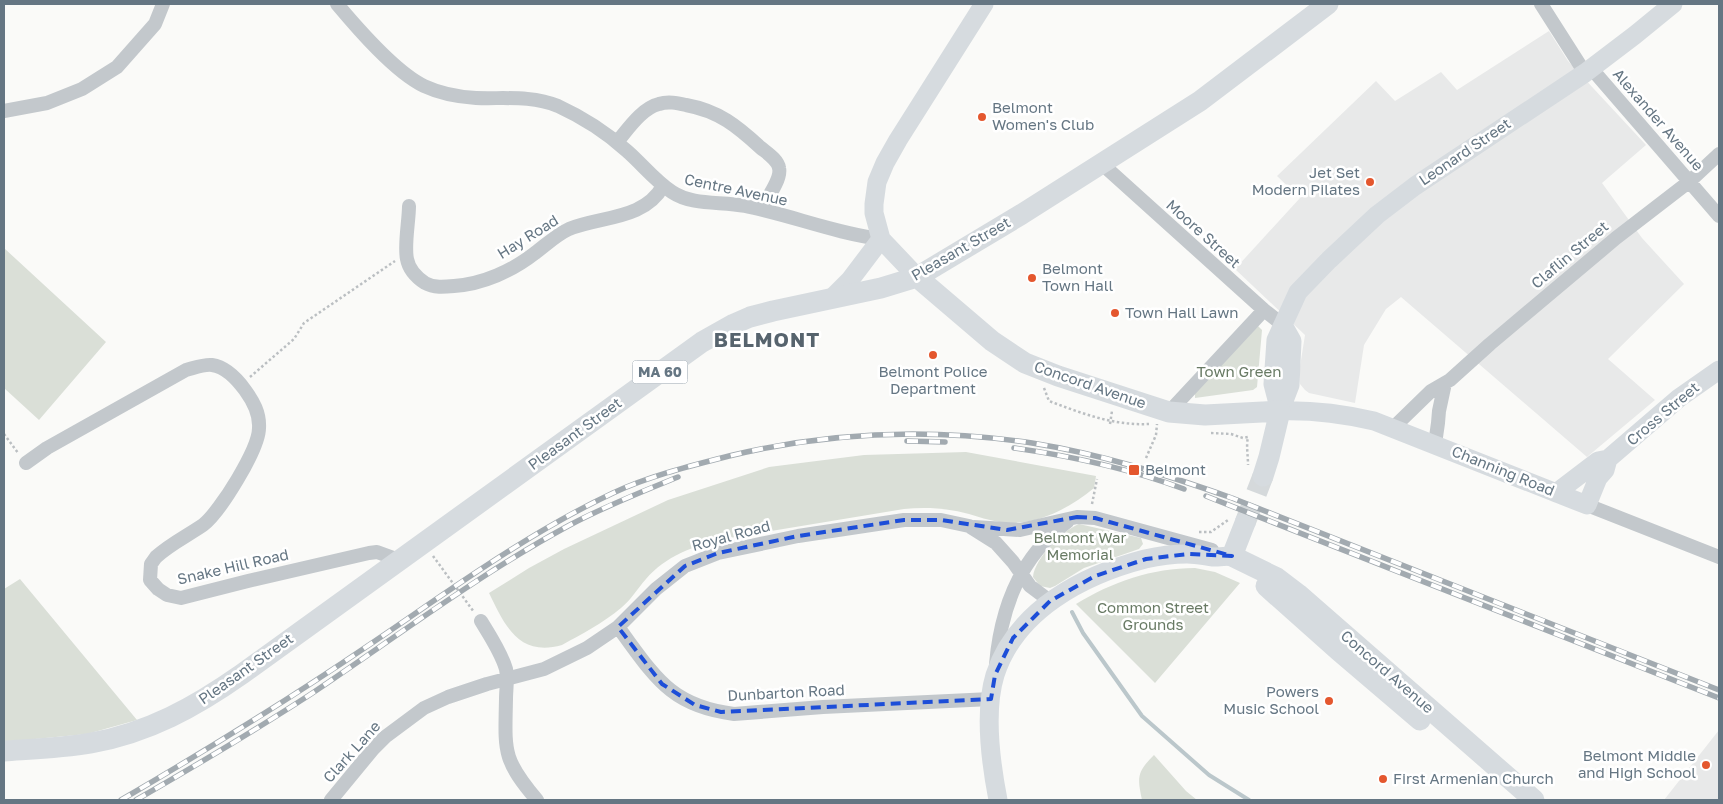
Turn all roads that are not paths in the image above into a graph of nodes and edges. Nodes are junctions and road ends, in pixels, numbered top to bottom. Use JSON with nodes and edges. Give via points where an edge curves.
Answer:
{"nodes":[{"id":1,"x":162,"y":4,"type":"edge"},
{"id":2,"x":337,"y":4,"type":"edge"},
{"id":3,"x":984,"y":4,"type":"edge"},
{"id":4,"x":1328,"y":4,"type":"edge"},
{"id":5,"x":1541,"y":4,"type":"edge"},
{"id":6,"x":1673,"y":4,"type":"edge"},
{"id":7,"x":1588,"y":70,"type":"junction"},
{"id":8,"x":4,"y":111,"type":"edge"},
{"id":9,"x":617,"y":142,"type":"junction"},
{"id":10,"x":1719,"y":154,"type":"edge"},
{"id":11,"x":1102,"y":164,"type":"junction"},
{"id":12,"x":1690,"y":181,"type":"junction"},
{"id":13,"x":663,"y":186,"type":"junction"},
{"id":14,"x":409,"y":206,"type":"dead end"},
{"id":15,"x":760,"y":209,"type":"junction"},
{"id":16,"x":1719,"y":216,"type":"edge"},
{"id":17,"x":881,"y":239,"type":"junction"},
{"id":18,"x":916,"y":276,"type":"junction"},
{"id":19,"x":832,"y":299,"type":"junction"},
{"id":20,"x":1264,"y":310,"type":"junction"},
{"id":21,"x":1283,"y":325,"type":"junction"},
{"id":22,"x":1719,"y":370,"type":"edge"},
{"id":23,"x":1445,"y":383,"type":"junction"},
{"id":24,"x":1280,"y":411,"type":"junction"},
{"id":25,"x":1167,"y":418,"type":"junction"},
{"id":26,"x":1394,"y":427,"type":"junction"},
{"id":27,"x":1435,"y":444,"type":"junction"},
{"id":28,"x":1608,"y":459,"type":"junction"},
{"id":29,"x":26,"y":463,"type":"road end"},
{"id":30,"x":1255,"y":473,"type":"tunnel mouth"},
{"id":31,"x":1556,"y":493,"type":"junction"},
{"id":32,"x":1587,"y":505,"type":"junction"},
{"id":33,"x":1071,"y":518,"type":"junction"},
{"id":34,"x":1238,"y":519,"type":"tunnel mouth"},
{"id":35,"x":969,"y":526,"type":"junction"},
{"id":36,"x":1232,"y":556,"type":"junction"},
{"id":37,"x":1719,"y":558,"type":"edge"},
{"id":38,"x":399,"y":560,"type":"junction"},
{"id":39,"x":1021,"y":574,"type":"junction"},
{"id":40,"x":1050,"y":601,"type":"junction"},
{"id":41,"x":479,"y":618,"type":"road end"},
{"id":42,"x":618,"y":627,"type":"junction"},
{"id":43,"x":995,"y":675,"type":"junction"},
{"id":44,"x":506,"y":678,"type":"junction"},
{"id":45,"x":991,"y":699,"type":"junction"},
{"id":46,"x":4,"y":752,"type":"edge"},
{"id":47,"x":331,"y":800,"type":"edge"},
{"id":48,"x":537,"y":800,"type":"edge"},
{"id":49,"x":998,"y":800,"type":"edge"},
{"id":50,"x":1512,"y":800,"type":"edge"},
{"id":51,"x":1534,"y":800,"type":"edge"}],
"edges":[{"from":1,"to":8,"type":"street","via":[[155,24],[117,67],[82,89],[47,103]]},
{"from":2,"to":9,"type":"street","name":"Centre Avenue","via":[[395,65],[426,87],[473,98],[524,98],[544,102],[584,120]]},
{"from":3,"to":17,"type":"main road","name":"Concord Avenue","via":[[880,172],[874,204]]},
{"from":4,"to":11,"type":"main road","name":"Pleasant Street","number":"MA 60","via":[[1200,102]]},
{"from":5,"to":7,"type":"street","name":"Alexander Avenue"},
{"from":6,"to":7,"type":"main road","name":"Leonard Street"},
{"from":7,"to":12,"type":"street","name":"Alexander Avenue"},
{"from":7,"to":21,"type":"main road","name":"Leonard Street","via":[[1377,215],[1298,292]]},
{"from":9,"to":13,"type":"street","name":"Centre Avenue"},
{"from":9,"to":15,"type":"street","via":[[645,112],[661,103],[681,104],[715,113],[746,134],[779,166],[776,183]]},
{"from":10,"to":12,"type":"street","name":"Claflin Street"},
{"from":11,"to":18,"type":"main road","name":"Pleasant Street","number":"MA 60"},
{"from":11,"to":20,"type":"street","name":"Moore Street"},
{"from":12,"to":16,"type":"street","name":"Alexander Avenue"},
{"from":12,"to":23,"type":"street","name":"Claflin Street","via":[[1616,238]]},
{"from":13,"to":14,"type":"street","name":"Hay Road","via":[[658,194],[628,214],[569,229],[526,260],[480,283],[453,286],[429,285],[417,278],[408,265]]},
{"from":13,"to":15,"type":"street","name":"Centre Avenue","via":[[691,200]]},
{"from":15,"to":17,"type":"street","name":"Centre Avenue"},
{"from":17,"to":18,"type":"main road","name":"Concord Avenue"},
{"from":17,"to":19,"type":"main road"},
{"from":18,"to":19,"type":"main road","name":"Pleasant Street","number":"MA 60","via":[[882,288]]},
{"from":18,"to":25,"type":"main road","name":"Concord Avenue","via":[[992,342],[1025,363]]},
{"from":19,"to":38,"type":"main road","name":"Pleasant Street","number":"MA 60","via":[[750,317],[702,342]]},
{"from":20,"to":21,"type":"street","name":"Moore Street"},
{"from":20,"to":25,"type":"street"},
{"from":21,"to":24,"type":"main road","via":[[1292,341],[1290,385]]},
{"from":22,"to":28,"type":"main road","name":"Cross Street","via":[[1679,398]]},
{"from":23,"to":26,"type":"street","name":"Claflin Street","via":[[1431,391]]},
{"from":23,"to":27,"type":"street"},
{"from":24,"to":25,"type":"main road","name":"Concord Avenue"},
{"from":24,"to":26,"type":"main road","name":"Channing Road","via":[[1352,416]]},
{"from":24,"to":30,"type":"main road","via":[[1269,457]]},
{"from":26,"to":27,"type":"main road","name":"Channing Road"},
{"from":27,"to":31,"type":"main road","name":"Channing Road"},
{"from":28,"to":31,"type":"main road","name":"Cross Street","via":[[1598,461]]},
{"from":28,"to":32,"type":"main road","name":"Cross Street"},
{"from":29,"to":38,"type":"street","name":"Snake Hill Road","via":[[186,370],[211,365],[232,375],[254,402],[259,434],[251,455],[217,511],[156,557],[151,564],[150,580],[167,596],[181,598],[370,553],[377,552]]},
{"from":31,"to":32,"type":"main road","name":"Channing Road"},
{"from":32,"to":37,"type":"street","name":"Channing Road"},
{"from":33,"to":35,"type":"street","name":"Royal Road","via":[[1020,530]]},
{"from":33,"to":36,"type":"street","name":"Royal Road","via":[[1094,518]]},
{"from":33,"to":39,"type":"street","via":[[1046,541]]},
{"from":34,"to":36,"type":"main road"},
{"from":35,"to":39,"type":"street","name":"Royal Road","via":[[996,543]]},
{"from":35,"to":42,"type":"street","name":"Royal Road","via":[[941,520],[904,520],[798,536],[718,553],[684,566]]},
{"from":36,"to":40,"type":"main road","via":[[1188,554],[1146,559],[1095,576]]},
{"from":36,"to":50,"type":"main road","name":"Concord Avenue"},
{"from":36,"to":51,"type":"main road","name":"Concord Avenue","via":[[1277,578],[1298,594]]},
{"from":38,"to":46,"type":"main road","name":"Pleasant Street","number":"MA 60","via":[[224,687],[182,713],[102,741]]},
{"from":39,"to":40,"type":"street","name":"Royal Road"},
{"from":39,"to":43,"type":"street","via":[[1003,615]]},
{"from":40,"to":43,"type":"main road","via":[[1020,628]]},
{"from":41,"to":44,"type":"street","via":[[501,656]]},
{"from":42,"to":44,"type":"street","name":"Royal Road","via":[[555,665]]},
{"from":42,"to":45,"type":"street","name":"Dunbarton Road","via":[[650,671],[673,692],[695,705],[722,712],[734,714]]},
{"from":43,"to":45,"type":"main road"},
{"from":44,"to":47,"type":"street","name":"Clark Lane","via":[[424,708],[385,737]]},
{"from":44,"to":48,"type":"street","via":[[506,752],[514,771]]},
{"from":45,"to":49,"type":"main road","via":[[990,734]]}]}
